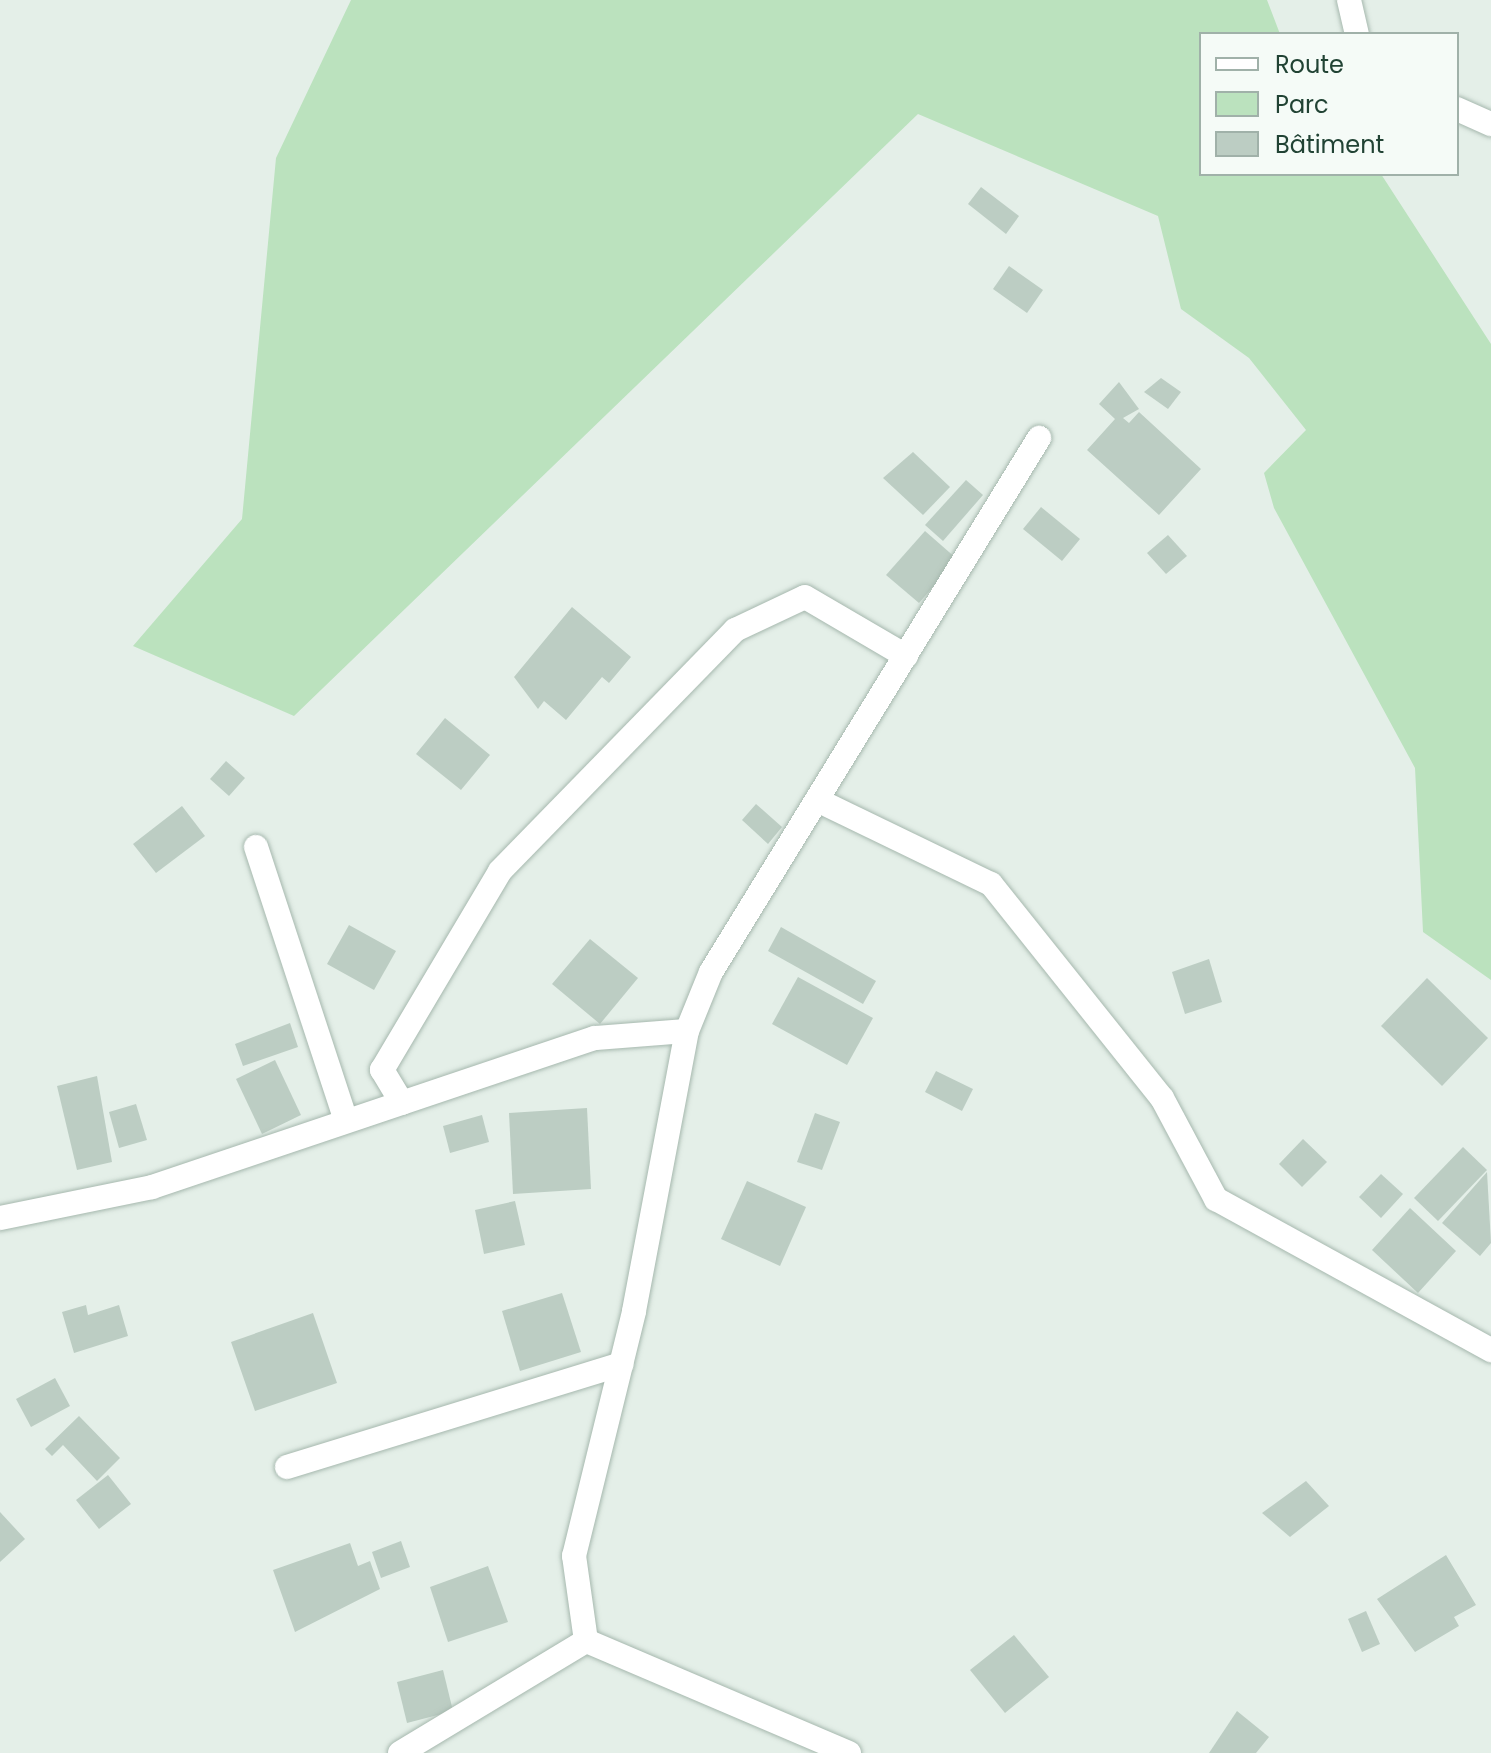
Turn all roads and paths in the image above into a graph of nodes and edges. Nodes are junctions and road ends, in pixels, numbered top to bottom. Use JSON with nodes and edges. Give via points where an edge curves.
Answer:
{"nodes":[{"id":1,"x":1349,"y":0,"type":"edge"},
{"id":2,"x":1357,"y":32,"type":"edge"},
{"id":3,"x":1459,"y":110,"type":"edge"},
{"id":4,"x":1491,"y":124,"type":"edge"},
{"id":5,"x":1039,"y":438,"type":"dead end"},
{"id":6,"x":906,"y":656,"type":"junction"},
{"id":7,"x":817,"y":800,"type":"junction"},
{"id":8,"x":256,"y":847,"type":"dead end"},
{"id":9,"x":687,"y":1031,"type":"junction"},
{"id":10,"x":402,"y":1103,"type":"junction"},
{"id":11,"x":346,"y":1121,"type":"junction"},
{"id":12,"x":0,"y":1218,"type":"edge"},
{"id":13,"x":1491,"y":1350,"type":"edge"},
{"id":14,"x":621,"y":1364,"type":"junction"},
{"id":15,"x":287,"y":1467,"type":"dead end"},
{"id":16,"x":586,"y":1641,"type":"junction"},
{"id":17,"x":400,"y":1753,"type":"edge"},
{"id":18,"x":849,"y":1753,"type":"edge"}],
"edges":[{"from":1,"to":2,"type":"street"},
{"from":3,"to":4,"type":"street"},
{"from":5,"to":6,"type":"street"},
{"from":6,"to":7,"type":"street"},
{"from":6,"to":10,"type":"street","via":[[805,597],[735,630],[500,871],[382,1070]]},
{"from":7,"to":9,"type":"street","via":[[711,972]]},
{"from":7,"to":13,"type":"street","via":[[991,884],[1162,1098],[1216,1199]]},
{"from":8,"to":11,"type":"street"},
{"from":9,"to":10,"type":"street","via":[[595,1038]]},
{"from":9,"to":14,"type":"street"},
{"from":10,"to":11,"type":"street"},
{"from":11,"to":12,"type":"street","via":[[152,1187]]},
{"from":14,"to":15,"type":"street"},
{"from":14,"to":16,"type":"street","via":[[574,1556]]},
{"from":16,"to":17,"type":"street"},
{"from":16,"to":18,"type":"street"}]}
